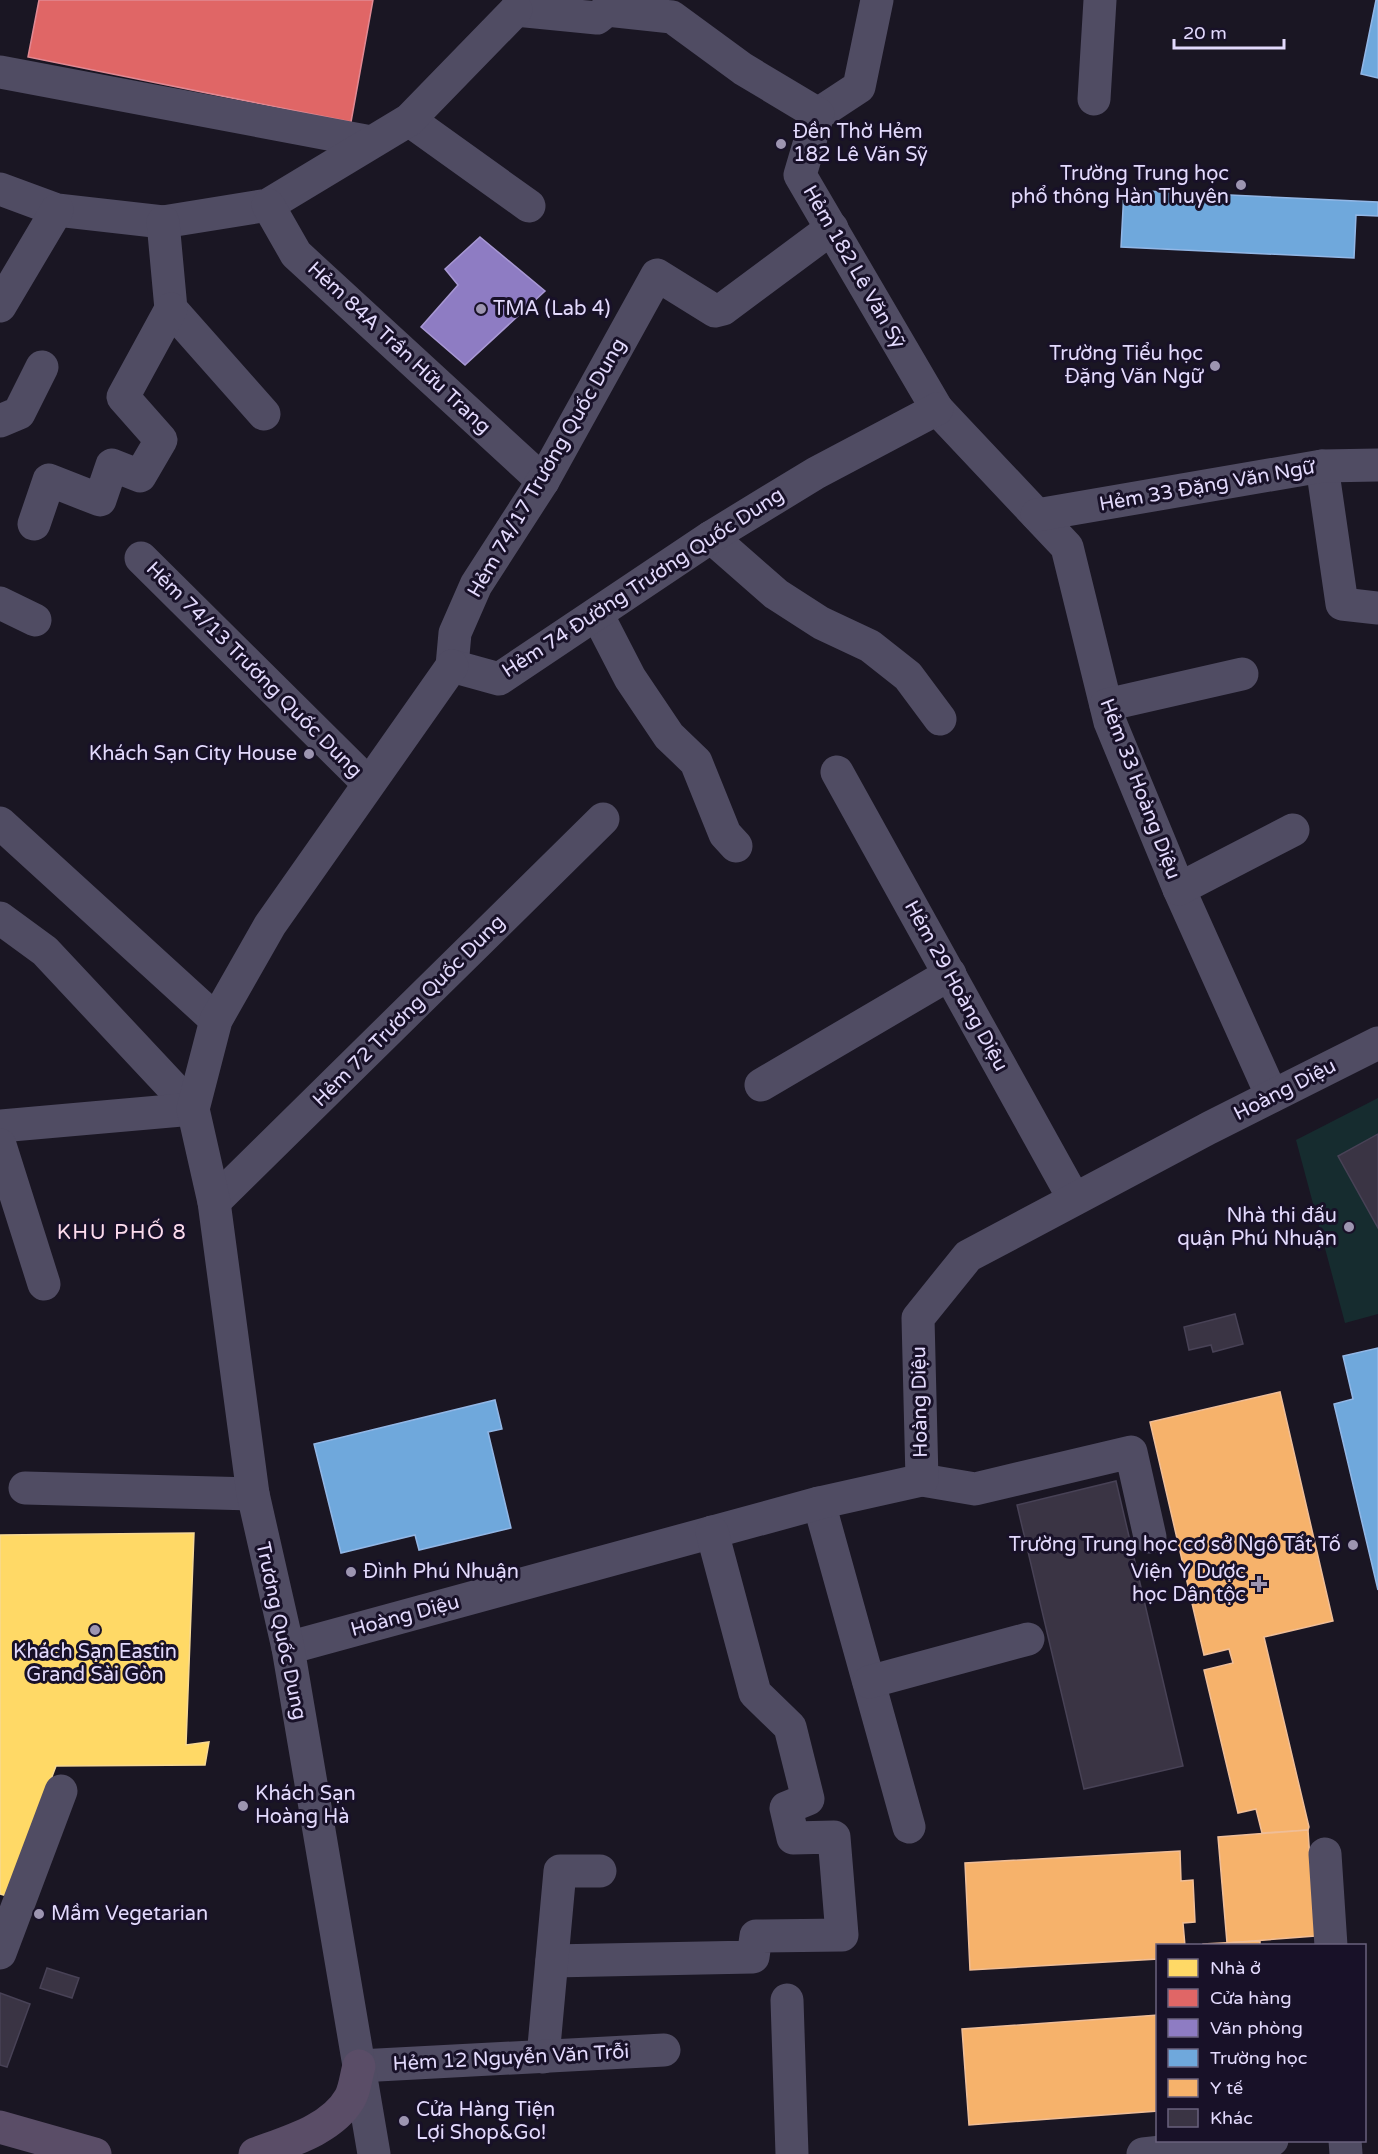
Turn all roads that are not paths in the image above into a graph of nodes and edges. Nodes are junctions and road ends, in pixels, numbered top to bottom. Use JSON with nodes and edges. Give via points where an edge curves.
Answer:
{"nodes":[{"id":1,"x":877,"y":0,"type":"edge"},
{"id":2,"x":1100,"y":0,"type":"edge"},
{"id":3,"x":517,"y":5,"type":"edge"},
{"id":4,"x":0,"y":72,"type":"edge"},
{"id":5,"x":1094,"y":99,"type":"dead end"},
{"id":6,"x":818,"y":114,"type":"junction"},
{"id":7,"x":409,"y":120,"type":"junction"},
{"id":8,"x":371,"y":142,"type":"junction"},
{"id":9,"x":0,"y":189,"type":"edge"},
{"id":10,"x":268,"y":205,"type":"junction"},
{"id":11,"x":529,"y":206,"type":"dead end"},
{"id":12,"x":57,"y":210,"type":"junction"},
{"id":13,"x":163,"y":222,"type":"junction"},
{"id":14,"x":832,"y":228,"type":"junction"},
{"id":15,"x":0,"y":306,"type":"edge"},
{"id":16,"x":171,"y":309,"type":"junction"},
{"id":17,"x":42,"y":367,"type":"dead end"},
{"id":18,"x":937,"y":409,"type":"junction"},
{"id":19,"x":264,"y":414,"type":"dead end"},
{"id":20,"x":0,"y":421,"type":"edge"},
{"id":21,"x":1378,"y":465,"type":"edge"},
{"id":22,"x":1322,"y":466,"type":"junction"},
{"id":23,"x":543,"y":481,"type":"junction"},
{"id":24,"x":1036,"y":515,"type":"junction"},
{"id":25,"x":34,"y":524,"type":"dead end"},
{"id":26,"x":711,"y":537,"type":"junction"},
{"id":27,"x":141,"y":558,"type":"dead end"},
{"id":28,"x":0,"y":603,"type":"edge"},
{"id":29,"x":1378,"y":608,"type":"edge"},
{"id":30,"x":597,"y":614,"type":"junction"},
{"id":31,"x":34,"y":620,"type":"dead end"},
{"id":32,"x":452,"y":666,"type":"junction"},
{"id":33,"x":1242,"y":674,"type":"dead end"},
{"id":34,"x":1106,"y":705,"type":"junction"},
{"id":35,"x":940,"y":719,"type":"dead end"},
{"id":36,"x":837,"y":772,"type":"dead end"},
{"id":37,"x":368,"y":783,"type":"junction"},
{"id":38,"x":603,"y":819,"type":"dead end"},
{"id":39,"x":0,"y":823,"type":"edge"},
{"id":40,"x":1293,"y":830,"type":"dead end"},
{"id":41,"x":736,"y":846,"type":"dead end"},
{"id":42,"x":1179,"y":889,"type":"junction"},
{"id":43,"x":0,"y":918,"type":"edge"},
{"id":44,"x":950,"y":974,"type":"junction"},
{"id":45,"x":216,"y":1020,"type":"junction"},
{"id":46,"x":1378,"y":1043,"type":"edge"},
{"id":47,"x":761,"y":1085,"type":"dead end"},
{"id":48,"x":1272,"y":1096,"type":"junction"},
{"id":49,"x":193,"y":1108,"type":"junction"},
{"id":50,"x":0,"y":1126,"type":"edge"},
{"id":51,"x":0,"y":1145,"type":"edge"},
{"id":52,"x":1074,"y":1199,"type":"junction"},
{"id":53,"x":214,"y":1202,"type":"junction"},
{"id":54,"x":44,"y":1284,"type":"dead end"},
{"id":55,"x":922,"y":1480,"type":"junction"},
{"id":56,"x":25,"y":1488,"type":"dead end"},
{"id":57,"x":253,"y":1494,"type":"junction"},
{"id":58,"x":819,"y":1503,"type":"junction"},
{"id":59,"x":712,"y":1532,"type":"junction"},
{"id":60,"x":1150,"y":1537,"type":"dead end"},
{"id":61,"x":1028,"y":1639,"type":"dead end"},
{"id":62,"x":288,"y":1648,"type":"junction"},
{"id":63,"x":868,"y":1682,"type":"junction"},
{"id":64,"x":61,"y":1791,"type":"dead end"},
{"id":65,"x":909,"y":1827,"type":"dead end"},
{"id":66,"x":1324,"y":1854,"type":"dead end"},
{"id":67,"x":600,"y":1871,"type":"dead end"},
{"id":68,"x":1331,"y":1944,"type":"edge"},
{"id":69,"x":0,"y":1953,"type":"edge"},
{"id":70,"x":552,"y":1961,"type":"junction"},
{"id":71,"x":787,"y":2000,"type":"dead end"},
{"id":72,"x":664,"y":2050,"type":"dead end"},
{"id":73,"x":543,"y":2057,"type":"junction"},
{"id":74,"x":359,"y":2066,"type":"junction"},
{"id":75,"x":0,"y":2127,"type":"edge"},
{"id":76,"x":1254,"y":2142,"type":"edge"},
{"id":77,"x":95,"y":2154,"type":"edge"},
{"id":78,"x":255,"y":2154,"type":"edge"},
{"id":79,"x":374,"y":2154,"type":"edge"},
{"id":80,"x":792,"y":2154,"type":"edge"},
{"id":81,"x":1143,"y":2154,"type":"edge"}],
"edges":[{"from":1,"to":6,"type":"street","via":[[859,87]]},
{"from":2,"to":5,"type":"street"},
{"from":3,"to":6,"type":"street","via":[[597,18],[608,10],[672,17],[743,69]]},
{"from":3,"to":7,"type":"street"},
{"from":4,"to":8,"type":"street"},
{"from":6,"to":14,"type":"street","name":"Hẻm 182 Lê Văn Sỹ","via":[[800,175]]},
{"from":7,"to":8,"type":"street"},
{"from":7,"to":11,"type":"street"},
{"from":8,"to":10,"type":"street"},
{"from":9,"to":12,"type":"street"},
{"from":10,"to":13,"type":"street"},
{"from":10,"to":23,"type":"street","name":"Hẻm 84A Trần Hữu Trang","via":[[296,254]]},
{"from":12,"to":13,"type":"street"},
{"from":12,"to":15,"type":"street"},
{"from":13,"to":16,"type":"street"},
{"from":14,"to":18,"type":"street","name":"Hẻm 182 Lê Văn Sỹ"},
{"from":14,"to":23,"type":"street","name":"Hẻm 74/17 Trương Quốc Dung","via":[[723,309],[715,311],[657,275]]},
{"from":16,"to":19,"type":"street"},
{"from":16,"to":25,"type":"street","via":[[123,397],[161,440],[140,476],[112,465],[100,500],[49,480]]},
{"from":17,"to":20,"type":"street","via":[[19,413]]},
{"from":18,"to":24,"type":"street","name":"Hẻm 33 Hoàng Diệu"},
{"from":18,"to":26,"type":"street","name":"Hẻm 74 Đường Trương Quốc Dung","via":[[816,473]]},
{"from":21,"to":22,"type":"street","name":"Hẻm 33 Đặng Văn Ngữ"},
{"from":22,"to":24,"type":"street","name":"Hẻm 33 Đặng Văn Ngữ"},
{"from":22,"to":29,"type":"street","via":[[1342,604]]},
{"from":23,"to":32,"type":"street","name":"Hẻm 74/17 Trương Quốc Dung","via":[[476,585],[455,633]]},
{"from":24,"to":34,"type":"street","name":"Hẻm 33 Hoàng Diệu","via":[[1067,547]]},
{"from":26,"to":30,"type":"street","name":"Hẻm 74 Đường Trương Quốc Dung"},
{"from":26,"to":35,"type":"street","via":[[776,594],[822,623],[870,646],[909,676]]},
{"from":27,"to":37,"type":"street","name":"Hẻm 74/13 Trương Quốc Dung"},
{"from":28,"to":31,"type":"street"},
{"from":30,"to":32,"type":"street","name":"Hẻm 74 Đường Trương Quốc Dung","via":[[500,679]]},
{"from":30,"to":41,"type":"street","via":[[630,678],[669,736],[696,762],[725,834]]},
{"from":32,"to":37,"type":"street"},
{"from":33,"to":34,"type":"street"},
{"from":34,"to":42,"type":"street","name":"Hẻm 33 Hoàng Diệu"},
{"from":36,"to":44,"type":"street","name":"Hẻm 29 Hoàng Diệu"},
{"from":37,"to":45,"type":"street","via":[[270,925]]},
{"from":38,"to":53,"type":"street","name":"Hẻm 72 Trương Quốc Dung"},
{"from":39,"to":45,"type":"street"},
{"from":40,"to":42,"type":"street"},
{"from":42,"to":48,"type":"street","name":"Hẻm 33 Hoàng Diệu"},
{"from":43,"to":49,"type":"street","via":[[45,951]]},
{"from":44,"to":47,"type":"street"},
{"from":44,"to":52,"type":"street","name":"Hẻm 29 Hoàng Diệu"},
{"from":45,"to":49,"type":"street"},
{"from":46,"to":48,"type":"street","name":"Hoàng Diệu"},
{"from":48,"to":52,"type":"street","name":"Hoàng Diệu"},
{"from":49,"to":50,"type":"street"},
{"from":49,"to":53,"type":"street","name":"Trương Quốc Dung"},
{"from":51,"to":54,"type":"street"},
{"from":52,"to":55,"type":"street","name":"Hoàng Diệu","via":[[968,1256],[918,1318]]},
{"from":53,"to":57,"type":"street","name":"Trương Quốc Dung"},
{"from":55,"to":58,"type":"street","name":"Hoàng Diệu"},
{"from":55,"to":60,"type":"street","via":[[975,1489],[1131,1452]]},
{"from":56,"to":57,"type":"street"},
{"from":57,"to":62,"type":"street","name":"Trương Quốc Dung"},
{"from":58,"to":59,"type":"street","name":"Hoàng Diệu"},
{"from":58,"to":63,"type":"street"},
{"from":59,"to":62,"type":"street","name":"Hoàng Diệu"},
{"from":59,"to":70,"type":"street","via":[[755,1693],[790,1727],[808,1799],[786,1808],[793,1838],[834,1837],[842,1935],[756,1936],[753,1957]]},
{"from":61,"to":63,"type":"street"},
{"from":62,"to":74,"type":"street","name":"Trương Quốc Dung"},
{"from":63,"to":65,"type":"street"},
{"from":64,"to":69,"type":"street"},
{"from":66,"to":68,"type":"street"},
{"from":67,"to":70,"type":"street","via":[[560,1871]]},
{"from":70,"to":73,"type":"street"},
{"from":71,"to":80,"type":"street"},
{"from":72,"to":73,"type":"street","name":"Hẻm 12 Nguyễn Văn Trỗi"},
{"from":73,"to":74,"type":"street","name":"Hẻm 12 Nguyễn Văn Trỗi"},
{"from":74,"to":78,"type":"main road","via":[[350,2098],[329,2121],[294,2140]]},
{"from":74,"to":79,"type":"street","name":"Trương Quốc Dung"},
{"from":75,"to":77,"type":"main road"},
{"from":76,"to":81,"type":"street"}]}
